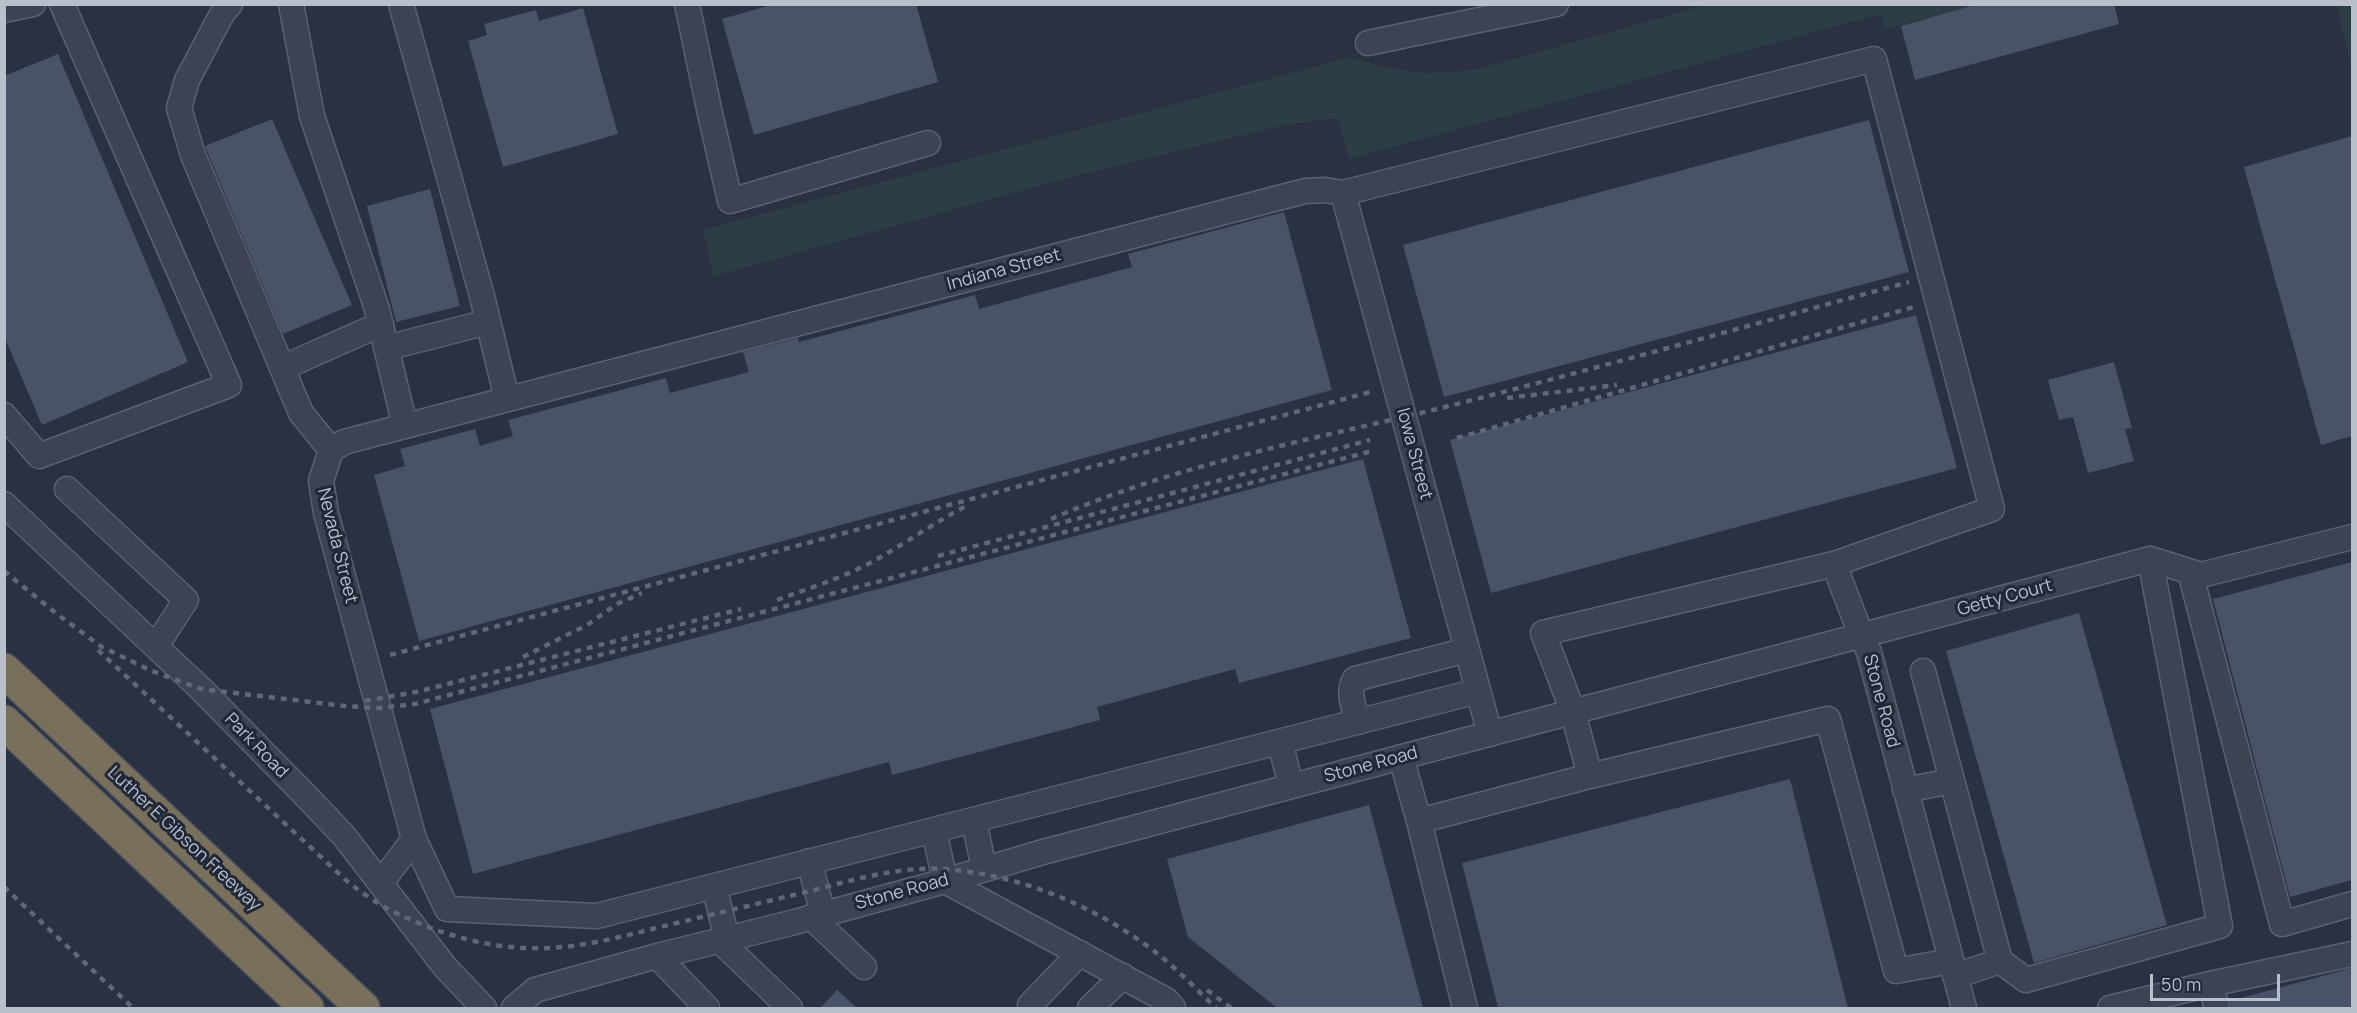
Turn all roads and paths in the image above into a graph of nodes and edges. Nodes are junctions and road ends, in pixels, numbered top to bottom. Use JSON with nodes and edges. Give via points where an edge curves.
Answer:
{"nodes":[{"id":1,"x":33,"y":4,"type":"edge"},
{"id":2,"x":62,"y":4,"type":"edge"},
{"id":3,"x":230,"y":4,"type":"edge"},
{"id":4,"x":291,"y":4,"type":"edge"},
{"id":5,"x":401,"y":4,"type":"edge"},
{"id":6,"x":687,"y":4,"type":"edge"},
{"id":7,"x":1556,"y":4,"type":"edge"},
{"id":8,"x":4,"y":10,"type":"edge"},
{"id":9,"x":1368,"y":42,"type":"dead end"},
{"id":10,"x":928,"y":143,"type":"dead end"},
{"id":11,"x":1334,"y":191,"type":"junction"},
{"id":12,"x":488,"y":322,"type":"junction"},
{"id":13,"x":381,"y":324,"type":"junction"},
{"id":14,"x":387,"y":348,"type":"junction"},
{"id":15,"x":282,"y":368,"type":"junction"},
{"id":16,"x":507,"y":399,"type":"junction"},
{"id":17,"x":4,"y":415,"type":"edge"},
{"id":18,"x":405,"y":426,"type":"junction"},
{"id":19,"x":331,"y":450,"type":"junction"},
{"id":20,"x":67,"y":489,"type":"dead end"},
{"id":21,"x":4,"y":504,"type":"edge"},
{"id":22,"x":2352,"y":537,"type":"edge"},
{"id":23,"x":2150,"y":559,"type":"junction"},
{"id":24,"x":1834,"y":564,"type":"junction"},
{"id":25,"x":2190,"y":572,"type":"junction"},
{"id":26,"x":1861,"y":635,"type":"junction"},
{"id":27,"x":156,"y":646,"type":"junction"},
{"id":28,"x":1467,"y":650,"type":"junction"},
{"id":29,"x":4,"y":670,"type":"edge"},
{"id":30,"x":1923,"y":671,"type":"dead end"},
{"id":31,"x":1478,"y":691,"type":"junction"},
{"id":32,"x":1573,"y":712,"type":"junction"},
{"id":33,"x":4,"y":722,"type":"edge"},
{"id":34,"x":1358,"y":722,"type":"junction"},
{"id":35,"x":1490,"y":734,"type":"junction"},
{"id":36,"x":1280,"y":742,"type":"junction"},
{"id":37,"x":1401,"y":757,"type":"junction"},
{"id":38,"x":1590,"y":776,"type":"junction"},
{"id":39,"x":1952,"y":781,"type":"junction"},
{"id":40,"x":1291,"y":786,"type":"junction"},
{"id":41,"x":1905,"y":790,"type":"junction"},
{"id":42,"x":974,"y":820,"type":"junction"},
{"id":43,"x":1419,"y":821,"type":"junction"},
{"id":44,"x":934,"y":830,"type":"junction"},
{"id":45,"x":414,"y":839,"type":"junction"},
{"id":46,"x":809,"y":861,"type":"junction"},
{"id":47,"x":984,"y":869,"type":"junction"},
{"id":48,"x":945,"y":881,"type":"junction"},
{"id":49,"x":381,"y":883,"type":"junction"},
{"id":50,"x":714,"y":886,"type":"junction"},
{"id":51,"x":2352,"y":904,"type":"edge"},
{"id":52,"x":817,"y":916,"type":"junction"},
{"id":53,"x":723,"y":940,"type":"junction"},
{"id":54,"x":1080,"y":953,"type":"junction"},
{"id":55,"x":2352,"y":954,"type":"edge"},
{"id":56,"x":657,"y":956,"type":"junction"},
{"id":57,"x":2000,"y":961,"type":"junction"},
{"id":58,"x":864,"y":967,"type":"dead end"},
{"id":59,"x":1953,"y":968,"type":"junction"},
{"id":60,"x":1123,"y":976,"type":"junction"},
{"id":61,"x":2210,"y":984,"type":"junction"},
{"id":62,"x":1030,"y":1005,"type":"dead end"},
{"id":63,"x":1166,"y":1006,"type":"edge"},
{"id":64,"x":307,"y":1008,"type":"edge"},
{"id":65,"x":363,"y":1008,"type":"edge"},
{"id":66,"x":484,"y":1008,"type":"edge"},
{"id":67,"x":514,"y":1008,"type":"edge"},
{"id":68,"x":707,"y":1008,"type":"edge"},
{"id":69,"x":790,"y":1008,"type":"edge"},
{"id":70,"x":1090,"y":1008,"type":"edge"},
{"id":71,"x":1465,"y":1008,"type":"edge"},
{"id":72,"x":1964,"y":1008,"type":"edge"},
{"id":73,"x":2110,"y":1008,"type":"edge"},
{"id":74,"x":2217,"y":1008,"type":"edge"}],
"edges":[{"from":1,"to":8,"type":"street"},
{"from":2,"to":17,"type":"street","via":[[229,385],[39,456]]},
{"from":3,"to":15,"type":"street","via":[[187,80],[179,108],[193,155]]},
{"from":4,"to":13,"type":"street","via":[[312,116]]},
{"from":5,"to":12,"type":"street"},
{"from":6,"to":10,"type":"street","via":[[730,201]]},
{"from":7,"to":9,"type":"street"},
{"from":11,"to":16,"type":"street","name":"Indiana Street","via":[[1305,191]]},
{"from":11,"to":24,"type":"street","name":"Indiana Street","via":[[1874,58],[1992,509]]},
{"from":11,"to":28,"type":"street","name":"Iowa Street"},
{"from":12,"to":14,"type":"street"},
{"from":12,"to":16,"type":"street"},
{"from":13,"to":14,"type":"street"},
{"from":13,"to":15,"type":"street"},
{"from":14,"to":18,"type":"street"},
{"from":15,"to":19,"type":"street","via":[[301,413]]},
{"from":16,"to":18,"type":"street"},
{"from":18,"to":19,"type":"street","via":[[344,442]]},
{"from":19,"to":45,"type":"street","name":"Nevada Street","via":[[321,481],[326,513]]},
{"from":20,"to":27,"type":"street","via":[[186,600]]},
{"from":21,"to":27,"type":"street","name":"Park Road"},
{"from":22,"to":25,"type":"street","via":[[2201,575]]},
{"from":23,"to":25,"type":"street"},
{"from":23,"to":26,"type":"street","name":"Getty Court"},
{"from":23,"to":57,"type":"street","via":[[2220,926],[2026,980]]},
{"from":24,"to":26,"type":"street"},
{"from":24,"to":32,"type":"street","via":[[1543,633]]},
{"from":25,"to":51,"type":"street","via":[[2282,924]]},
{"from":26,"to":32,"type":"street","name":"Stone Road"},
{"from":26,"to":41,"type":"street","name":"Stone Road","via":[[1869,652]]},
{"from":27,"to":49,"type":"street","name":"Park Road","via":[[315,805]]},
{"from":28,"to":31,"type":"street","name":"Iowa Street"},
{"from":28,"to":34,"type":"street","via":[[1355,680],[1350,693]]},
{"from":29,"to":65,"type":"highway","name":"Luther E Gibson Freeway"},
{"from":30,"to":39,"type":"street"},
{"from":31,"to":34,"type":"street"},
{"from":31,"to":35,"type":"street","name":"Iowa Street"},
{"from":32,"to":35,"type":"street","name":"Stone Road"},
{"from":32,"to":38,"type":"street"},
{"from":33,"to":64,"type":"highway","name":"Luther E Gibson Freeway"},
{"from":34,"to":36,"type":"street"},
{"from":35,"to":37,"type":"street","name":"Stone Road"},
{"from":36,"to":40,"type":"street"},
{"from":36,"to":42,"type":"street"},
{"from":37,"to":40,"type":"street","name":"Stone Road"},
{"from":37,"to":43,"type":"street"},
{"from":38,"to":43,"type":"street"},
{"from":38,"to":59,"type":"street","via":[[1828,718],[1896,971]]},
{"from":39,"to":41,"type":"street"},
{"from":39,"to":57,"type":"street"},
{"from":40,"to":47,"type":"street","name":"Stone Road"},
{"from":41,"to":59,"type":"street","name":"Stone Road"},
{"from":42,"to":44,"type":"street"},
{"from":42,"to":47,"type":"street"},
{"from":43,"to":71,"type":"street"},
{"from":44,"to":46,"type":"street"},
{"from":44,"to":48,"type":"street"},
{"from":45,"to":49,"type":"street"},
{"from":45,"to":50,"type":"street","name":"Nevada Street","via":[[447,909],[597,915]]},
{"from":46,"to":50,"type":"street"},
{"from":46,"to":52,"type":"street"},
{"from":47,"to":48,"type":"street","name":"Stone Road"},
{"from":48,"to":52,"type":"street","name":"Stone Road"},
{"from":48,"to":54,"type":"street"},
{"from":49,"to":66,"type":"street","name":"Park Road","via":[[445,967]]},
{"from":50,"to":53,"type":"street"},
{"from":52,"to":53,"type":"street","name":"Stone Road"},
{"from":52,"to":58,"type":"street"},
{"from":53,"to":56,"type":"street","name":"Stone Road"},
{"from":53,"to":69,"type":"street"},
{"from":54,"to":60,"type":"street"},
{"from":54,"to":62,"type":"street"},
{"from":55,"to":61,"type":"street"},
{"from":56,"to":67,"type":"street","name":"Stone Road","via":[[535,990]]},
{"from":56,"to":68,"type":"street"},
{"from":57,"to":59,"type":"street"},
{"from":59,"to":72,"type":"street","name":"Stone Road"},
{"from":60,"to":63,"type":"street"},
{"from":60,"to":70,"type":"street"},
{"from":61,"to":73,"type":"street"},
{"from":61,"to":74,"type":"street"}]}
